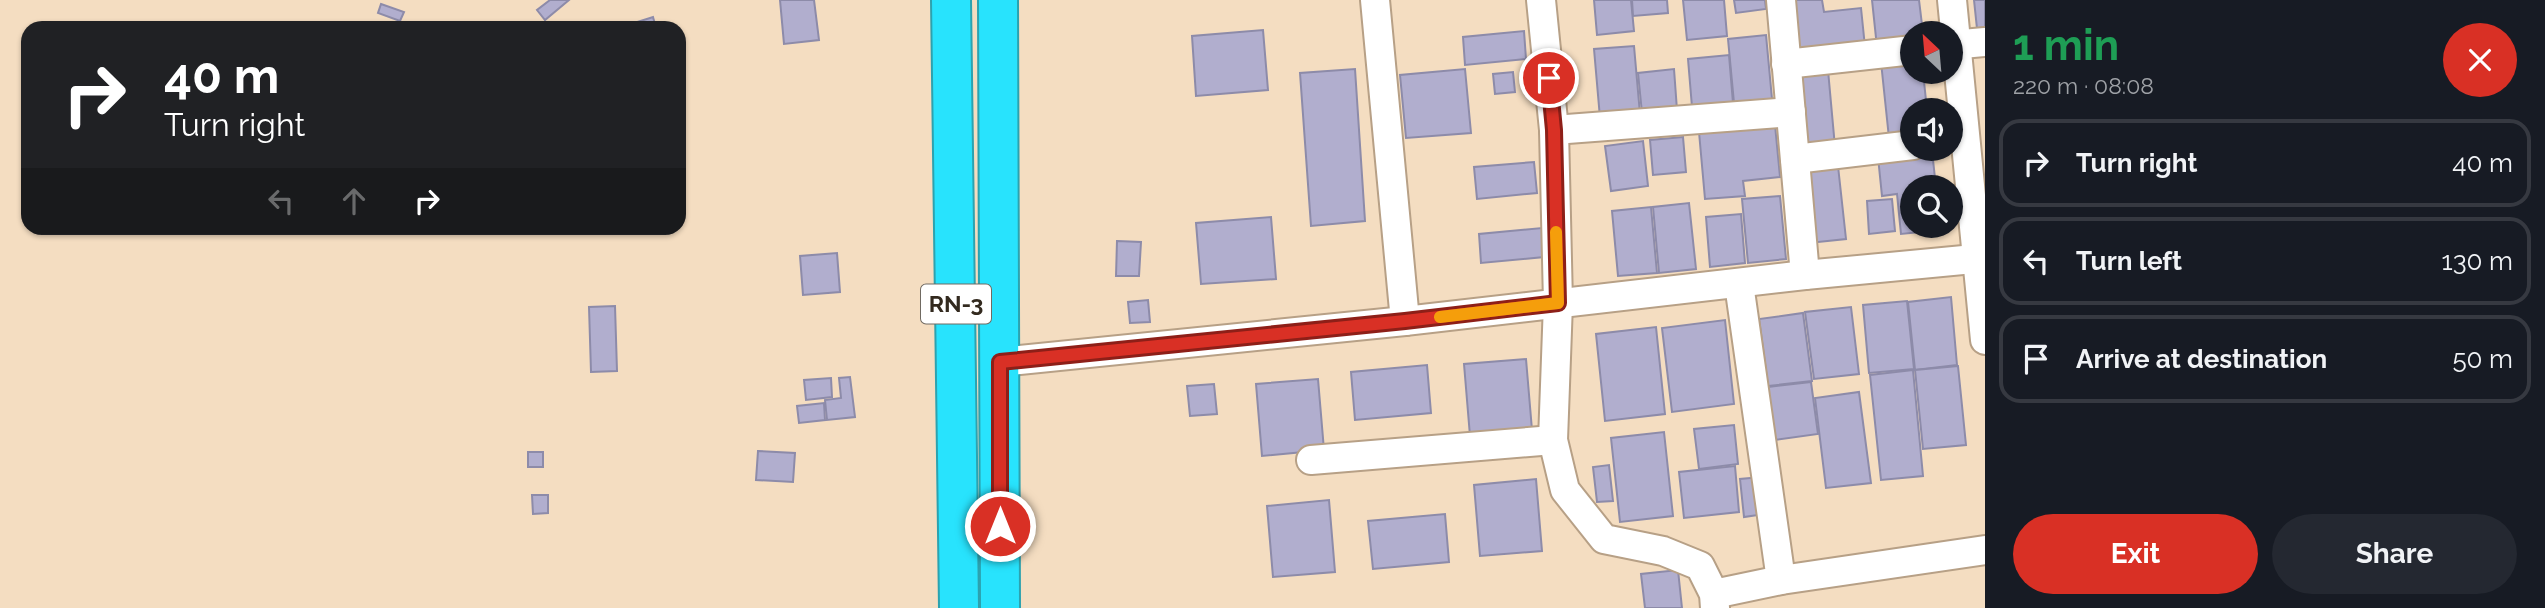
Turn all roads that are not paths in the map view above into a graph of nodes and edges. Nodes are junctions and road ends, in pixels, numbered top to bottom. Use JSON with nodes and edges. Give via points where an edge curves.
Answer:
{"nodes":[{"id":1,"x":951,"y":0,"type":"edge"},
{"id":2,"x":999,"y":0,"type":"edge"},
{"id":3,"x":1376,"y":0,"type":"edge"},
{"id":4,"x":1541,"y":0,"type":"edge"},
{"id":5,"x":1781,"y":0,"type":"edge"},
{"id":6,"x":1952,"y":0,"type":"edge"},
{"id":7,"x":1953,"y":21,"type":"edge"},
{"id":8,"x":1985,"y":43,"type":"edge"},
{"id":9,"x":1964,"y":44,"type":"edge"},
{"id":10,"x":1900,"y":51,"type":"edge"},
{"id":11,"x":1786,"y":64,"type":"junction"},
{"id":12,"x":1960,"y":84,"type":"edge"},
{"id":13,"x":1791,"y":113,"type":"junction"},
{"id":14,"x":1554,"y":130,"type":"junction"},
{"id":15,"x":1968,"y":139,"type":"edge"},
{"id":16,"x":1900,"y":147,"type":"edge"},
{"id":17,"x":1795,"y":159,"type":"junction"},
{"id":18,"x":1980,"y":259,"type":"edge"},
{"id":19,"x":1805,"y":275,"type":"junction"},
{"id":20,"x":1739,"y":284,"type":"junction"},
{"id":21,"x":1558,"y":303,"type":"junction"},
{"id":22,"x":1405,"y":321,"type":"junction"},
{"id":23,"x":1985,"y":340,"type":"edge"},
{"id":24,"x":1000,"y":362,"type":"junction"},
{"id":25,"x":1553,"y":440,"type":"junction"},
{"id":26,"x":1311,"y":460,"type":"dead end"},
{"id":27,"x":1985,"y":550,"type":"edge"},
{"id":28,"x":1781,"y":580,"type":"junction"},
{"id":29,"x":1714,"y":601,"type":"edge"},
{"id":30,"x":959,"y":608,"type":"edge"},
{"id":31,"x":1000,"y":608,"type":"edge"}],
"edges":[{"from":1,"to":30,"type":"highway","number":"RN-3"},
{"from":2,"to":24,"type":"highway","number":"RN-3"},
{"from":3,"to":22,"type":"street"},
{"from":4,"to":14,"type":"street"},
{"from":5,"to":11,"type":"street"},
{"from":6,"to":7,"type":"street"},
{"from":8,"to":9,"type":"street"},
{"from":10,"to":11,"type":"street"},
{"from":11,"to":13,"type":"street"},
{"from":12,"to":15,"type":"street"},
{"from":13,"to":14,"type":"street"},
{"from":13,"to":17,"type":"street"},
{"from":14,"to":21,"type":"street"},
{"from":15,"to":18,"type":"street"},
{"from":16,"to":17,"type":"street"},
{"from":17,"to":19,"type":"street"},
{"from":18,"to":19,"type":"street"},
{"from":18,"to":23,"type":"street"},
{"from":19,"to":20,"type":"street"},
{"from":20,"to":21,"type":"street"},
{"from":20,"to":28,"type":"street"},
{"from":21,"to":22,"type":"street"},
{"from":21,"to":25,"type":"street"},
{"from":22,"to":24,"type":"street"},
{"from":24,"to":31,"type":"highway","number":"RN-3"},
{"from":25,"to":26,"type":"street"},
{"from":25,"to":29,"type":"street","via":[[1564,490],[1604,539],[1663,551],[1700,566]]},
{"from":27,"to":28,"type":"street"},
{"from":28,"to":29,"type":"street"}]}
